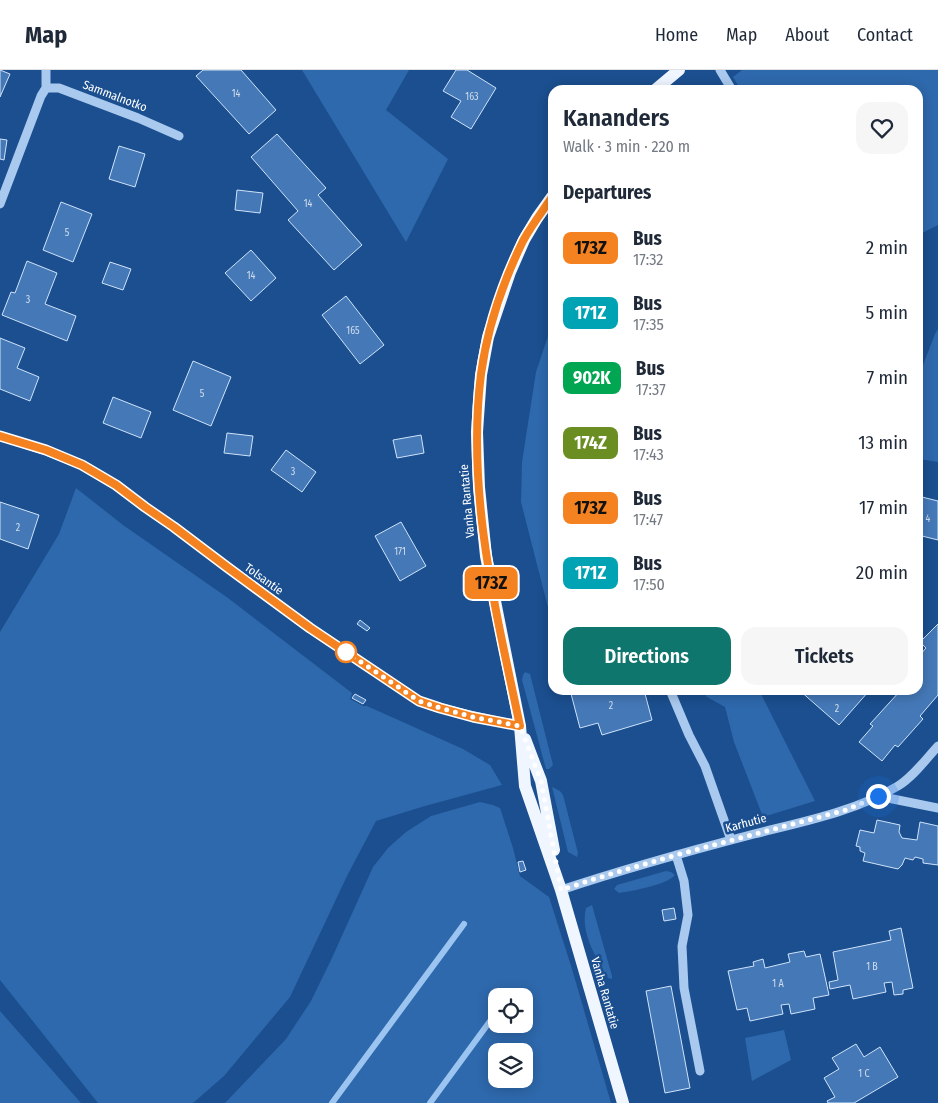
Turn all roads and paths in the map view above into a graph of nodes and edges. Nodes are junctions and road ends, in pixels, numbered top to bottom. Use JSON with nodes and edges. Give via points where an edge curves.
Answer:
{"nodes":[{"id":1,"x":46,"y":70,"type":"edge"},
{"id":2,"x":679,"y":70,"type":"edge"},
{"id":3,"x":720,"y":70,"type":"edge"},
{"id":4,"x":661,"y":85,"type":"edge"},
{"id":5,"x":729,"y":85,"type":"edge"},
{"id":6,"x":46,"y":88,"type":"junction"},
{"id":7,"x":179,"y":136,"type":"dead end"},
{"id":8,"x":548,"y":203,"type":"edge"},
{"id":9,"x":0,"y":204,"type":"edge"},
{"id":10,"x":0,"y":436,"type":"edge"},
{"id":11,"x":672,"y":695,"type":"edge"},
{"id":12,"x":520,"y":726,"type":"junction"},
{"id":13,"x":938,"y":746,"type":"edge"},
{"id":14,"x":878,"y":796,"type":"junction"},
{"id":15,"x":938,"y":808,"type":"edge"},
{"id":16,"x":730,"y":840,"type":"junction"},
{"id":17,"x":676,"y":855,"type":"junction"},
{"id":18,"x":561,"y":890,"type":"junction"},
{"id":19,"x":700,"y":1071,"type":"dead end"},
{"id":20,"x":624,"y":1103,"type":"edge"}],
"edges":[{"from":1,"to":6,"type":"street"},
{"from":2,"to":4,"type":"main road"},
{"from":3,"to":5,"type":"street"},
{"from":6,"to":7,"type":"street","name":"Sammalnotko","via":[[58,88]]},
{"from":6,"to":9,"type":"street"},
{"from":8,"to":12,"type":"main road","name":"Vanha Rantatie","via":[[524,240],[488,337],[477,432],[486,556]]},
{"from":10,"to":12,"type":"street","name":"Tolsantie","via":[[82,465],[116,485],[310,628],[419,701],[473,717]]},
{"from":11,"to":16,"type":"street","via":[[705,766]]},
{"from":12,"to":18,"type":"main road","name":"Vanha Rantatie","via":[[541,781]]},
{"from":13,"to":14,"type":"street","name":"Karhutie","via":[[899,786]]},
{"from":14,"to":15,"type":"street"},
{"from":14,"to":16,"type":"street","name":"Karhutie","via":[[846,810]]},
{"from":16,"to":17,"type":"street","name":"Karhutie"},
{"from":17,"to":18,"type":"street","name":"Karhutie"},
{"from":17,"to":19,"type":"street","via":[[684,881],[688,915],[682,946],[684,988]]},
{"from":18,"to":20,"type":"main road","name":"Vanha Rantatie"}]}
